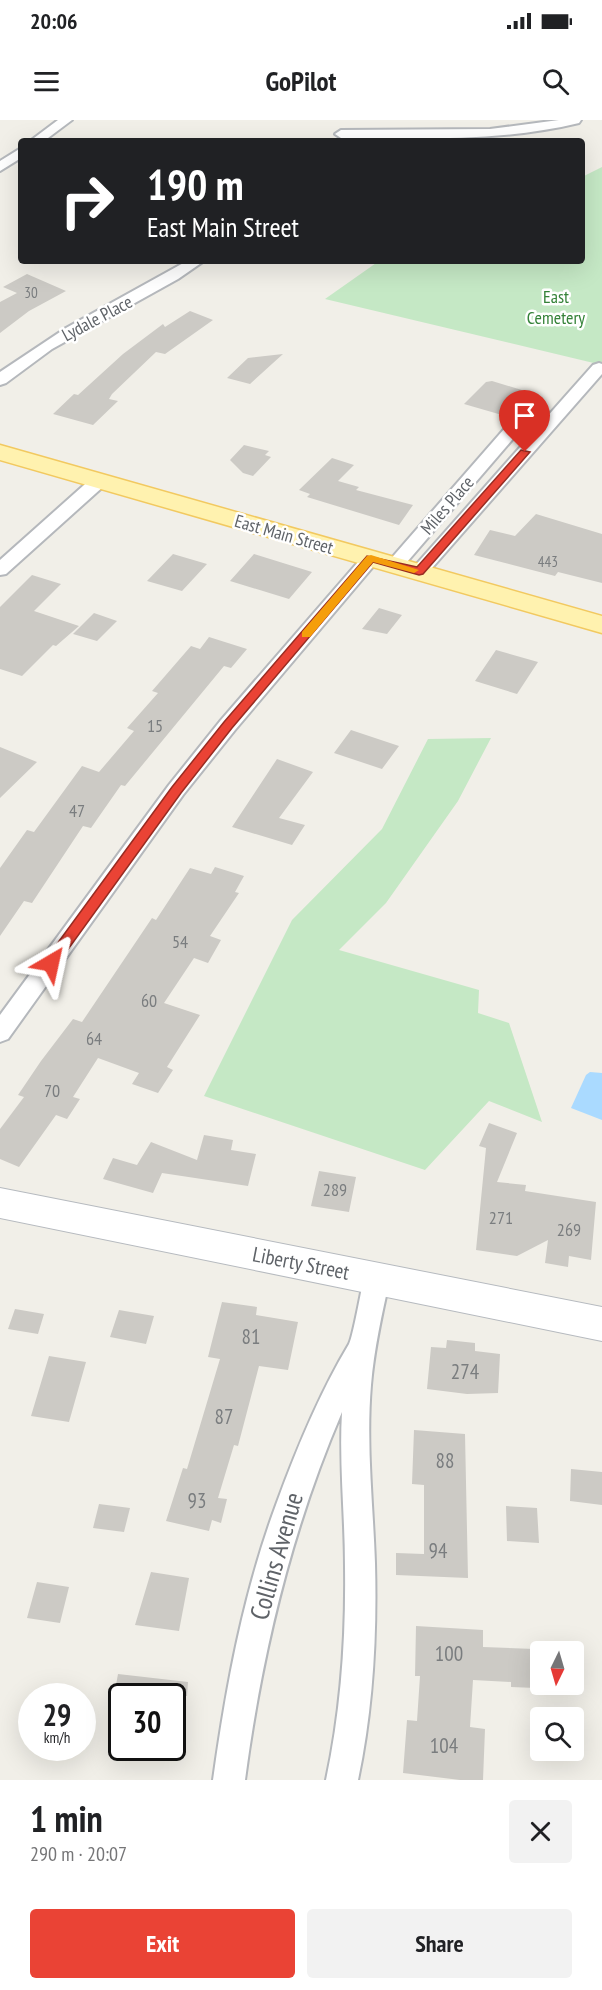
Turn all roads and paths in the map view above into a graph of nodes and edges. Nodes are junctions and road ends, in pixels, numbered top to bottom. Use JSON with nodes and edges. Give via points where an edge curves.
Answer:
{"nodes":[{"id":1,"x":66,"y":120,"type":"edge"},
{"id":2,"x":344,"y":120,"type":"edge"},
{"id":3,"x":575,"y":120,"type":"edge"},
{"id":4,"x":337,"y":137,"type":"edge"},
{"id":5,"x":40,"y":138,"type":"edge"},
{"id":6,"x":18,"y":154,"type":"edge"},
{"id":7,"x":0,"y":167,"type":"edge"},
{"id":8,"x":192,"y":264,"type":"edge"},
{"id":9,"x":599,"y":368,"type":"dead end"},
{"id":10,"x":0,"y":380,"type":"edge"},
{"id":11,"x":524,"y":416,"type":"dead end"},
{"id":12,"x":498,"y":446,"type":"junction"},
{"id":13,"x":0,"y":452,"type":"edge"},
{"id":14,"x":525,"y":452,"type":"junction"},
{"id":15,"x":99,"y":481,"type":"junction"},
{"id":16,"x":371,"y":558,"type":"junction"},
{"id":17,"x":407,"y":568,"type":"junction"},
{"id":18,"x":0,"y":570,"type":"edge"},
{"id":19,"x":602,"y":625,"type":"edge"},
{"id":20,"x":0,"y":1033,"type":"edge"},
{"id":21,"x":0,"y":1203,"type":"edge"},
{"id":22,"x":377,"y":1278,"type":"junction"},
{"id":23,"x":602,"y":1324,"type":"edge"},
{"id":24,"x":361,"y":1344,"type":"junction"},
{"id":25,"x":229,"y":1780,"type":"edge"},
{"id":26,"x":342,"y":1780,"type":"edge"}],
"edges":[{"from":1,"to":5,"type":"street"},
{"from":2,"to":4,"type":"street"},
{"from":3,"to":4,"type":"street","via":[[515,130]]},
{"from":6,"to":7,"type":"street"},
{"from":8,"to":10,"type":"street","name":"Lydale Place","via":[[62,336]]},
{"from":9,"to":14,"type":"street","name":"Miles Place"},
{"from":11,"to":12,"type":"street","name":"Miles Place"},
{"from":12,"to":14,"type":"street"},
{"from":12,"to":17,"type":"street","name":"Miles Place"},
{"from":13,"to":15,"type":"main road","name":"East Main Street"},
{"from":14,"to":17,"type":"street","name":"Miles Place"},
{"from":15,"to":16,"type":"main road","name":"East Main Street"},
{"from":15,"to":18,"type":"street"},
{"from":16,"to":17,"type":"main road","name":"East Main Street"},
{"from":16,"to":20,"type":"street","via":[[176,790]]},
{"from":17,"to":19,"type":"main road","name":"East Main Street"},
{"from":21,"to":22,"type":"main road","name":"Liberty Street"},
{"from":22,"to":23,"type":"main road","name":"Liberty Street"},
{"from":22,"to":24,"type":"street","name":"Collins Avenue"},
{"from":24,"to":25,"type":"street","name":"Collins Avenue","via":[[315,1436],[269,1571],[250,1651]]},
{"from":24,"to":26,"type":"street","name":"Collins Avenue","via":[[355,1447],[360,1589],[357,1678]]}]}
